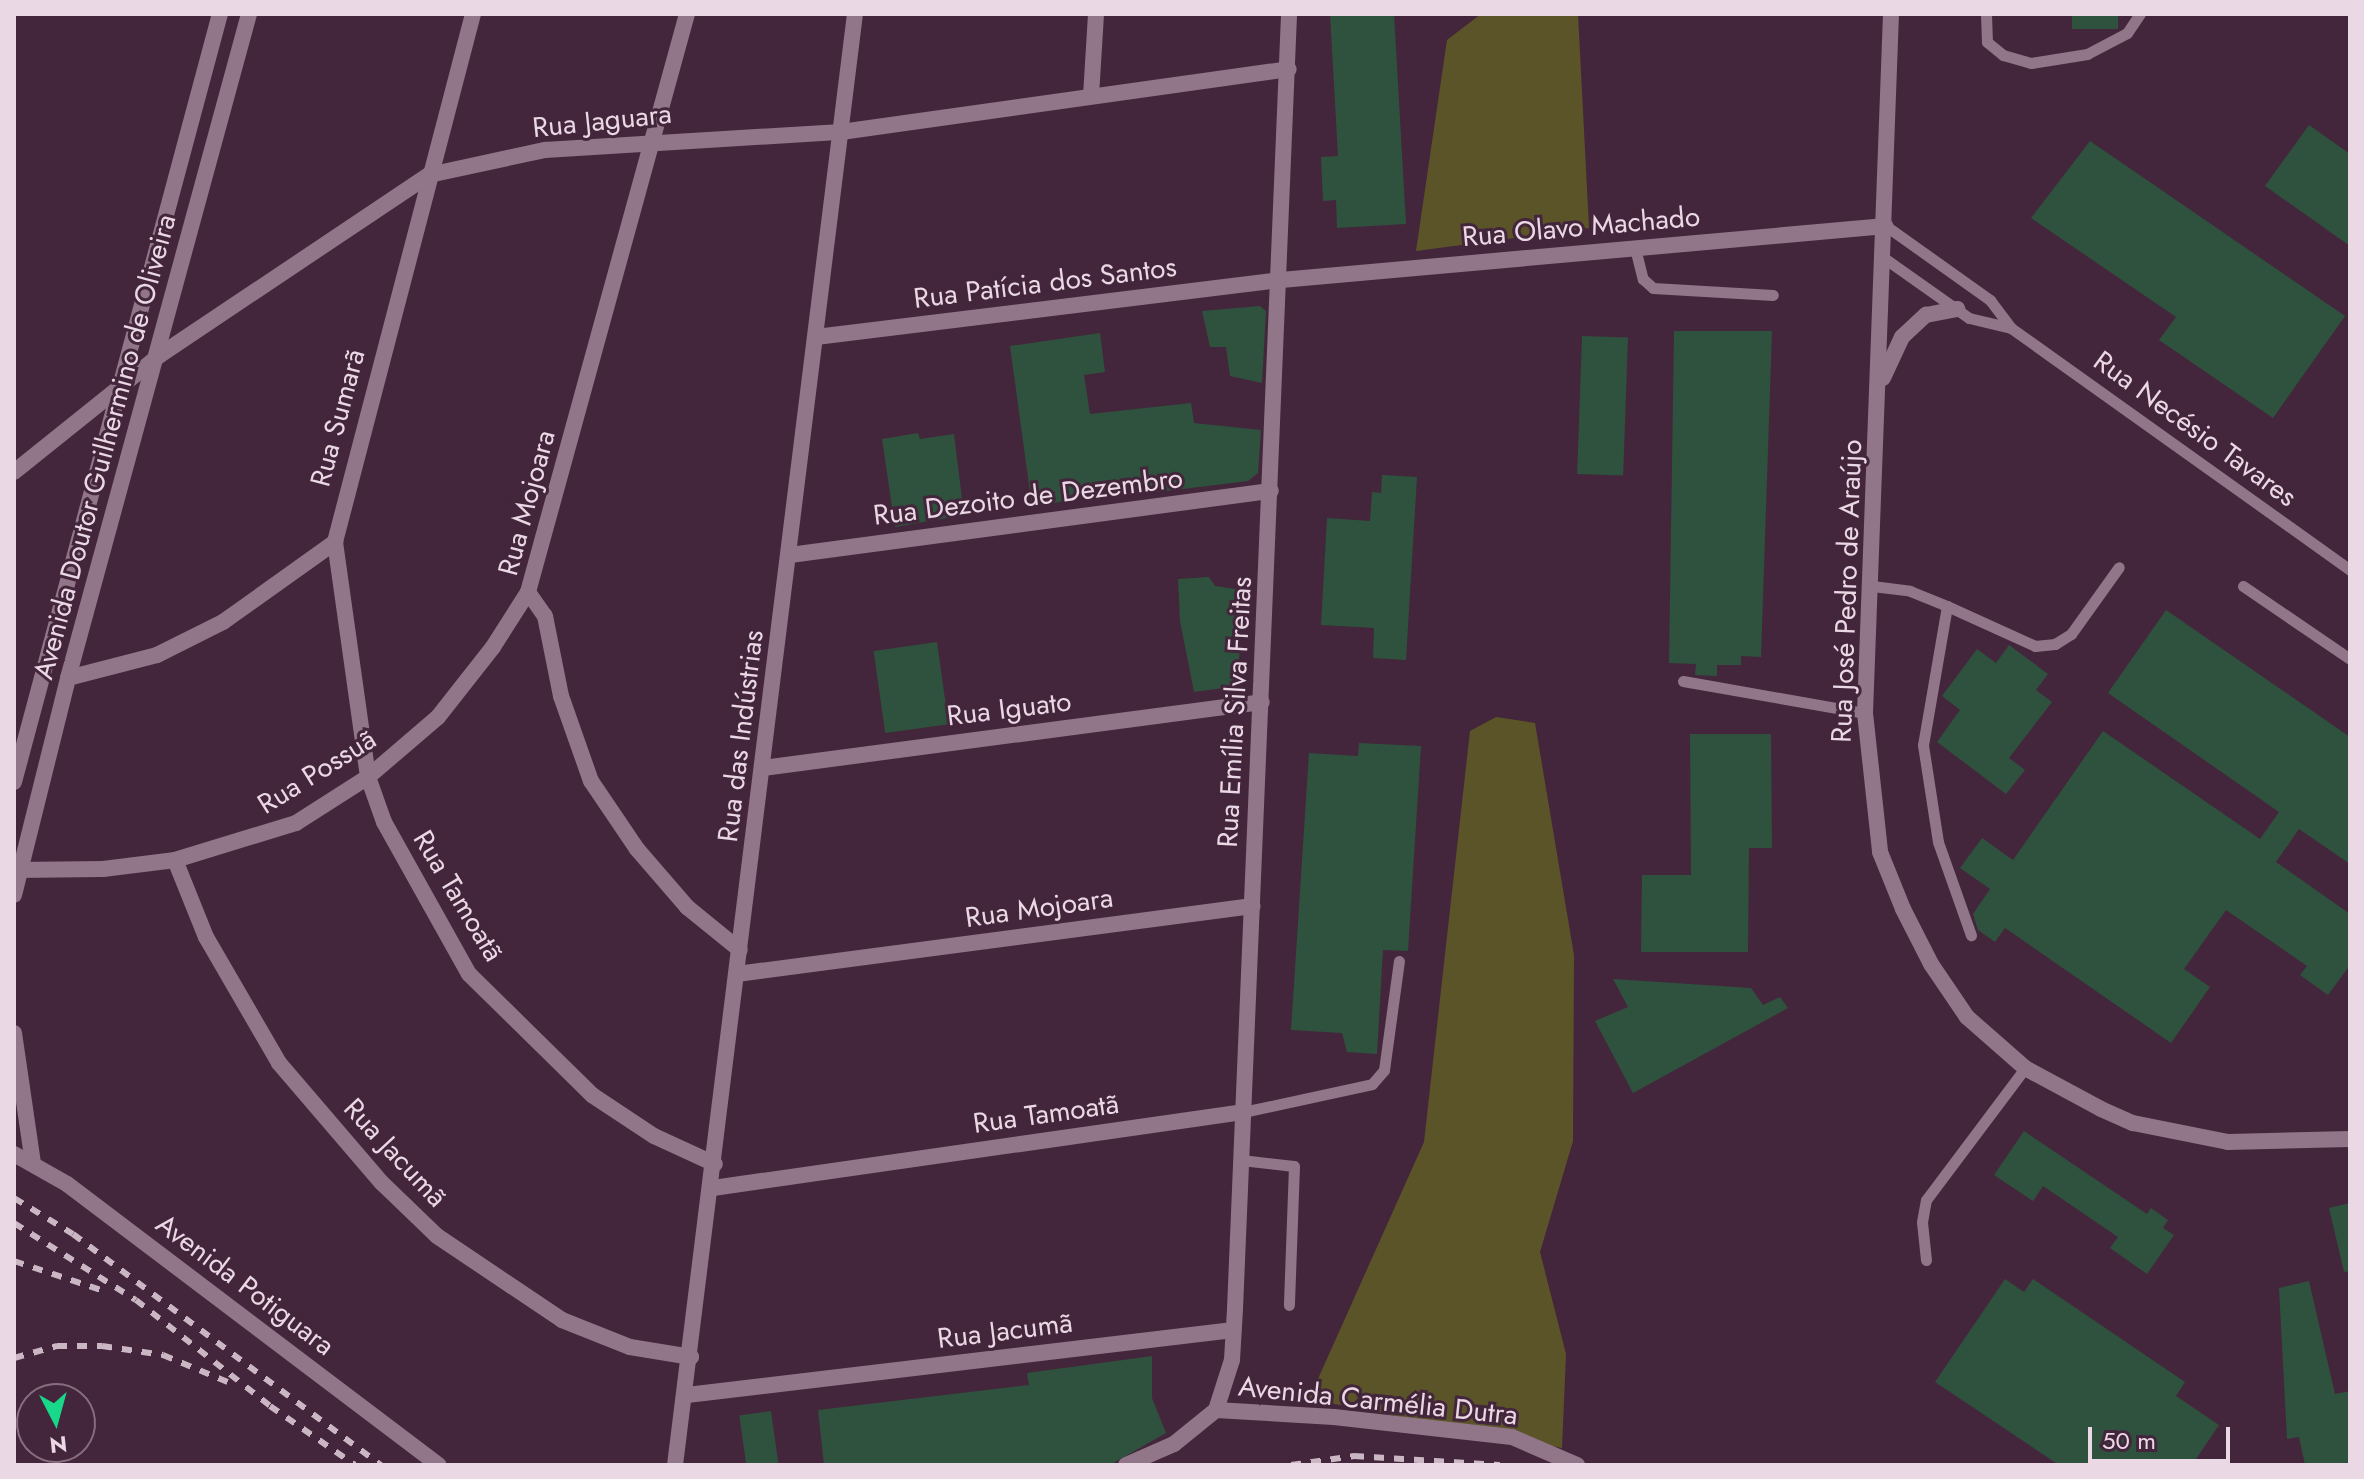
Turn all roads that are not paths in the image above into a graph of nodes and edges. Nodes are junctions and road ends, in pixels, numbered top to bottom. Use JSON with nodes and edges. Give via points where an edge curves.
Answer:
{"nodes":[{"id":1,"x":220,"y":14,"type":"edge"},
{"id":2,"x":249,"y":14,"type":"edge"},
{"id":3,"x":473,"y":14,"type":"edge"},
{"id":4,"x":687,"y":14,"type":"edge"},
{"id":5,"x":855,"y":14,"type":"edge"},
{"id":6,"x":1096,"y":14,"type":"edge"},
{"id":7,"x":1289,"y":14,"type":"edge"},
{"id":8,"x":1891,"y":14,"type":"edge"},
{"id":9,"x":1986,"y":14,"type":"edge"},
{"id":10,"x":2140,"y":14,"type":"edge"},
{"id":11,"x":1289,"y":69,"type":"junction"},
{"id":12,"x":1091,"y":96,"type":"junction"},
{"id":13,"x":841,"y":132,"type":"junction"},
{"id":14,"x":655,"y":140,"type":"junction"},
{"id":15,"x":429,"y":175,"type":"junction"},
{"id":16,"x":1886,"y":226,"type":"junction"},
{"id":17,"x":1635,"y":248,"type":"junction"},
{"id":18,"x":1884,"y":258,"type":"junction"},
{"id":19,"x":1281,"y":280,"type":"junction"},
{"id":20,"x":1773,"y":295,"type":"dead end"},
{"id":21,"x":1957,"y":309,"type":"junction"},
{"id":22,"x":2011,"y":328,"type":"junction"},
{"id":23,"x":816,"y":337,"type":"junction"},
{"id":24,"x":160,"y":355,"type":"junction"},
{"id":25,"x":1879,"y":387,"type":"junction"},
{"id":26,"x":116,"y":390,"type":"junction"},
{"id":27,"x":14,"y":472,"type":"edge"},
{"id":28,"x":1271,"y":491,"type":"junction"},
{"id":29,"x":335,"y":542,"type":"junction"},
{"id":30,"x":790,"y":555,"type":"junction"},
{"id":31,"x":2119,"y":567,"type":"dead end"},
{"id":32,"x":2350,"y":570,"type":"edge"},
{"id":33,"x":1872,"y":586,"type":"junction"},
{"id":34,"x":2243,"y":586,"type":"dead end"},
{"id":35,"x":528,"y":592,"type":"junction"},
{"id":36,"x":1947,"y":606,"type":"junction"},
{"id":37,"x":2350,"y":659,"type":"edge"},
{"id":38,"x":68,"y":678,"type":"junction"},
{"id":39,"x":1683,"y":681,"type":"dead end"},
{"id":40,"x":1262,"y":702,"type":"junction"},
{"id":41,"x":1865,"y":713,"type":"junction"},
{"id":42,"x":763,"y":768,"type":"junction"},
{"id":43,"x":368,"y":777,"type":"junction"},
{"id":44,"x":14,"y":782,"type":"edge"},
{"id":45,"x":175,"y":860,"type":"junction"},
{"id":46,"x":16,"y":870,"type":"edge"},
{"id":47,"x":14,"y":895,"type":"edge"},
{"id":48,"x":1253,"y":906,"type":"junction"},
{"id":49,"x":1971,"y":935,"type":"dead end"},
{"id":50,"x":740,"y":950,"type":"junction"},
{"id":51,"x":1399,"y":961,"type":"dead end"},
{"id":52,"x":737,"y":974,"type":"junction"},
{"id":53,"x":14,"y":1033,"type":"edge"},
{"id":54,"x":2025,"y":1068,"type":"junction"},
{"id":55,"x":1243,"y":1112,"type":"junction"},
{"id":56,"x":2350,"y":1139,"type":"edge"},
{"id":57,"x":14,"y":1154,"type":"edge"},
{"id":58,"x":1241,"y":1160,"type":"junction"},
{"id":59,"x":33,"y":1164,"type":"junction"},
{"id":60,"x":715,"y":1164,"type":"junction"},
{"id":61,"x":713,"y":1188,"type":"junction"},
{"id":62,"x":1926,"y":1260,"type":"dead end"},
{"id":63,"x":1289,"y":1305,"type":"dead end"},
{"id":64,"x":1233,"y":1330,"type":"junction"},
{"id":65,"x":691,"y":1357,"type":"junction"},
{"id":66,"x":687,"y":1395,"type":"junction"},
{"id":67,"x":1216,"y":1410,"type":"junction"},
{"id":68,"x":439,"y":1465,"type":"edge"},
{"id":69,"x":675,"y":1465,"type":"edge"},
{"id":70,"x":1126,"y":1465,"type":"edge"},
{"id":71,"x":1577,"y":1465,"type":"edge"}],
"edges":[{"from":1,"to":26,"type":"street","name":"Avenida Doutor Guilhermino de Oliveira"},
{"from":2,"to":24,"type":"street","name":"Avenida Doutor Guilhermino de Oliveira"},
{"from":3,"to":15,"type":"street","name":"Rua Sumarã"},
{"from":4,"to":14,"type":"street","name":"Rua Mojoara"},
{"from":5,"to":13,"type":"street","name":"Rua das Indústrias"},
{"from":6,"to":12,"type":"street"},
{"from":7,"to":11,"type":"street","name":"Rua Emília Silva Freitas"},
{"from":8,"to":16,"type":"street","name":"Rua José Pedro de Araújo"},
{"from":9,"to":10,"type":"lane","via":[[1987,42],[2003,55],[2031,63],[2087,54],[2127,33]]},
{"from":11,"to":12,"type":"street","name":"Rua Jaguara"},
{"from":11,"to":19,"type":"street","name":"Rua Emília Silva Freitas"},
{"from":12,"to":13,"type":"street","name":"Rua Jaguara"},
{"from":13,"to":14,"type":"street","name":"Rua Jaguara"},
{"from":13,"to":23,"type":"street","name":"Rua das Indústrias"},
{"from":14,"to":15,"type":"street","name":"Rua Jaguara","via":[[545,150]]},
{"from":14,"to":35,"type":"street","name":"Rua Mojoara"},
{"from":15,"to":24,"type":"street","name":"Rua Jaguara"},
{"from":15,"to":29,"type":"street","name":"Rua Sumarã"},
{"from":16,"to":17,"type":"street","name":"Rua Olavo Machado"},
{"from":16,"to":18,"type":"street","name":"Rua José Pedro de Araújo"},
{"from":16,"to":22,"type":"lane","name":"Rua Necésio Tavares","via":[[1990,300]]},
{"from":17,"to":19,"type":"street","name":"Rua Olavo Machado"},
{"from":17,"to":20,"type":"lane","via":[[1643,279],[1653,288]]},
{"from":18,"to":21,"type":"lane","name":"Rua Necésio Tavares"},
{"from":18,"to":25,"type":"street","name":"Rua José Pedro de Araújo"},
{"from":19,"to":23,"type":"street","name":"Rua Patícia dos Santos"},
{"from":19,"to":28,"type":"street","name":"Rua Emília Silva Freitas"},
{"from":21,"to":22,"type":"lane","name":"Rua Necésio Tavares","via":[[1969,318]]},
{"from":21,"to":25,"type":"street","via":[[1926,315],[1902,337]]},
{"from":22,"to":32,"type":"lane","name":"Rua Necésio Tavares"},
{"from":23,"to":30,"type":"street","name":"Rua das Indústrias"},
{"from":24,"to":26,"type":"street","name":"Rua Jaguara"},
{"from":24,"to":38,"type":"street","name":"Avenida Doutor Guilhermino de Oliveira"},
{"from":25,"to":33,"type":"street","name":"Rua José Pedro de Araújo"},
{"from":26,"to":27,"type":"street","name":"Rua Jaguara"},
{"from":26,"to":44,"type":"street","name":"Avenida Doutor Guilhermino de Oliveira"},
{"from":28,"to":30,"type":"street","name":"Rua Dezoito de Dezembro"},
{"from":28,"to":40,"type":"street","name":"Rua Emília Silva Freitas"},
{"from":29,"to":38,"type":"street","via":[[223,622],[157,655]]},
{"from":29,"to":43,"type":"street","name":"Rua Tamoatã"},
{"from":30,"to":42,"type":"street","name":"Rua das Indústrias"},
{"from":31,"to":36,"type":"lane","via":[[2071,634],[2055,644],[2035,646]]},
{"from":33,"to":36,"type":"lane","via":[[1910,591]]},
{"from":33,"to":41,"type":"street","name":"Rua José Pedro de Araújo"},
{"from":34,"to":37,"type":"lane"},
{"from":35,"to":43,"type":"street","name":"Rua Possuã","via":[[438,717]]},
{"from":35,"to":50,"type":"street","name":"Rua Mojoara","via":[[545,616],[561,696],[591,781],[637,849],[687,907]]},
{"from":36,"to":49,"type":"lane","via":[[1923,745],[1938,842]]},
{"from":38,"to":46,"type":"street","name":"Avenida Doutor Guilhermino de Oliveira"},
{"from":39,"to":41,"type":"lane"},
{"from":40,"to":42,"type":"street","name":"Rua Iguato"},
{"from":40,"to":48,"type":"street","name":"Rua Emília Silva Freitas"},
{"from":41,"to":54,"type":"street","name":"Rua José Pedro de Araújo","via":[[1880,852],[1903,909],[1967,1017]]},
{"from":42,"to":50,"type":"street","name":"Rua das Indústrias"},
{"from":43,"to":45,"type":"street","name":"Rua Possuã","via":[[296,823]]},
{"from":43,"to":60,"type":"street","name":"Rua Tamoatã","via":[[384,822],[469,974],[592,1095],[654,1136]]},
{"from":45,"to":46,"type":"street","name":"Rua Possuã","via":[[103,869]]},
{"from":45,"to":65,"type":"street","name":"Rua Jacumã","via":[[206,937],[279,1063],[382,1183],[437,1236],[562,1320],[630,1347]]},
{"from":46,"to":47,"type":"street","name":"Avenida Doutor Guilhermino de Oliveira"},
{"from":48,"to":52,"type":"street","name":"Rua Mojoara"},
{"from":48,"to":55,"type":"street","name":"Rua Emília Silva Freitas"},
{"from":50,"to":52,"type":"street","name":"Rua das Indústrias"},
{"from":51,"to":55,"type":"lane","via":[[1384,1070],[1372,1084]]},
{"from":52,"to":60,"type":"street","name":"Rua das Indústrias"},
{"from":53,"to":59,"type":"street"},
{"from":54,"to":56,"type":"street","name":"Rua José Pedro de Araújo","via":[[2101,1109],[2164,1130],[2263,1144]]},
{"from":54,"to":62,"type":"lane","via":[[1926,1200]]},
{"from":55,"to":58,"type":"street","name":"Rua Emília Silva Freitas"},
{"from":55,"to":61,"type":"street","name":"Rua Tamoatã"},
{"from":57,"to":59,"type":"street","name":"Avenida Potiguara"},
{"from":58,"to":63,"type":"lane","via":[[1294,1166]]},
{"from":58,"to":64,"type":"street","name":"Rua Emília Silva Freitas"},
{"from":59,"to":68,"type":"street","name":"Avenida Potiguara","via":[[230,1304]]},
{"from":60,"to":61,"type":"street","name":"Rua das Indústrias"},
{"from":61,"to":65,"type":"street","name":"Rua das Indústrias"},
{"from":64,"to":66,"type":"street","name":"Rua Jacumã"},
{"from":64,"to":67,"type":"street","name":"Rua Emília Silva Freitas","via":[[1232,1360]]},
{"from":65,"to":66,"type":"street","name":"Rua das Indústrias"},
{"from":66,"to":69,"type":"street","name":"Rua das Indústrias"},
{"from":67,"to":70,"type":"street","via":[[1174,1444]]},
{"from":67,"to":71,"type":"street","name":"Avenida Carmélia Dutra","via":[[1512,1437]]}]}
